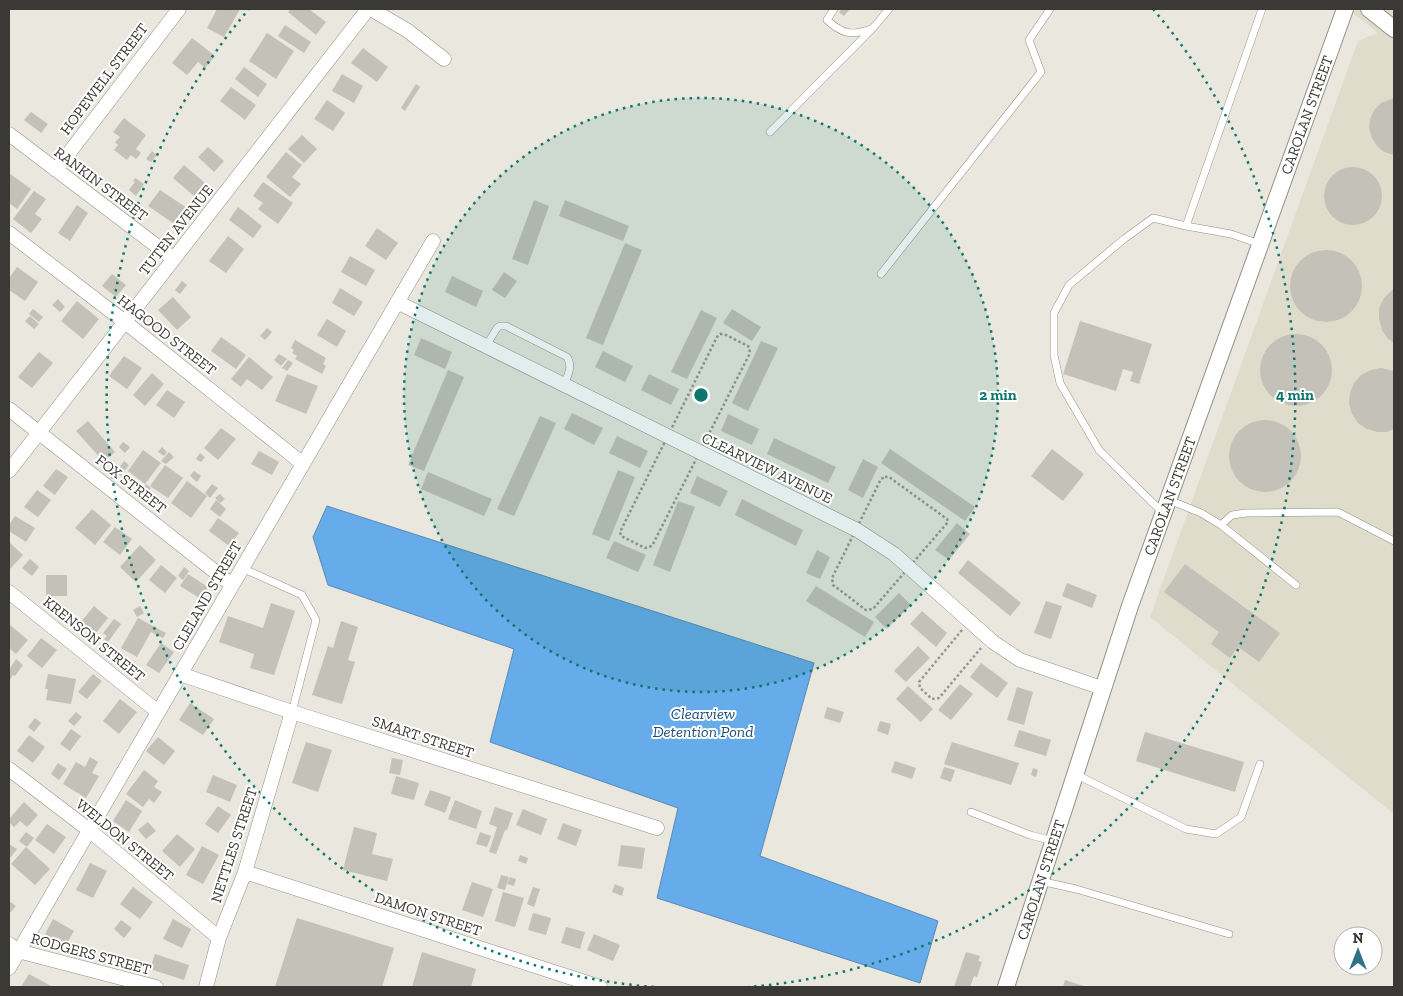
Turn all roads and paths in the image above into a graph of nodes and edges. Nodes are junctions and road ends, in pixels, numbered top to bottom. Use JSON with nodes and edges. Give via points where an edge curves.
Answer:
{"nodes":[{"id":1,"x":179,"y":9,"type":"edge"},
{"id":2,"x":370,"y":9,"type":"edge"},
{"id":3,"x":834,"y":9,"type":"edge"},
{"id":4,"x":889,"y":9,"type":"edge"},
{"id":5,"x":1050,"y":9,"type":"edge"},
{"id":6,"x":1262,"y":9,"type":"edge"},
{"id":7,"x":1345,"y":9,"type":"edge"},
{"id":8,"x":1369,"y":9,"type":"edge"},
{"id":9,"x":873,"y":28,"type":"junction"},
{"id":10,"x":1394,"y":29,"type":"edge"},
{"id":11,"x":444,"y":59,"type":"dead end"},
{"id":12,"x":770,"y":132,"type":"dead end"},
{"id":13,"x":9,"y":134,"type":"edge"},
{"id":14,"x":56,"y":170,"type":"junction"},
{"id":15,"x":1186,"y":226,"type":"junction"},
{"id":16,"x":9,"y":233,"type":"edge"},
{"id":17,"x":433,"y":241,"type":"dead end"},
{"id":18,"x":1260,"y":245,"type":"junction"},
{"id":19,"x":174,"y":259,"type":"junction"},
{"id":20,"x":880,"y":274,"type":"dead end"},
{"id":21,"x":397,"y":302,"type":"junction"},
{"id":22,"x":125,"y":322,"type":"junction"},
{"id":23,"x":486,"y":346,"type":"junction"},
{"id":24,"x":564,"y":385,"type":"junction"},
{"id":25,"x":9,"y":409,"type":"edge"},
{"id":26,"x":38,"y":432,"type":"junction"},
{"id":27,"x":303,"y":464,"type":"junction"},
{"id":28,"x":9,"y":471,"type":"edge"},
{"id":29,"x":1166,"y":507,"type":"junction"},
{"id":30,"x":1221,"y":524,"type":"junction"},
{"id":31,"x":1394,"y":541,"type":"edge"},
{"id":32,"x":242,"y":568,"type":"junction"},
{"id":33,"x":1296,"y":585,"type":"dead end"},
{"id":34,"x":232,"y":586,"type":"junction"},
{"id":35,"x":9,"y":592,"type":"edge"},
{"id":36,"x":969,"y":622,"type":"junction"},
{"id":37,"x":989,"y":639,"type":"junction"},
{"id":38,"x":180,"y":674,"type":"junction"},
{"id":39,"x":1102,"y":688,"type":"junction"},
{"id":40,"x":158,"y":712,"type":"junction"},
{"id":41,"x":292,"y":712,"type":"junction"},
{"id":42,"x":1260,"y":764,"type":"dead end"},
{"id":43,"x":9,"y":769,"type":"edge"},
{"id":44,"x":1075,"y":773,"type":"junction"},
{"id":45,"x":971,"y":812,"type":"dead end"},
{"id":46,"x":657,"y":828,"type":"dead end"},
{"id":47,"x":89,"y":830,"type":"junction"},
{"id":48,"x":1053,"y":842,"type":"junction"},
{"id":49,"x":245,"y":872,"type":"junction"},
{"id":50,"x":1040,"y":881,"type":"junction"},
{"id":51,"x":1229,"y":934,"type":"dead end"},
{"id":52,"x":219,"y":938,"type":"junction"},
{"id":53,"x":14,"y":948,"type":"edge"},
{"id":54,"x":9,"y":968,"type":"edge"},
{"id":55,"x":156,"y":987,"type":"edge"},
{"id":56,"x":206,"y":987,"type":"edge"},
{"id":57,"x":600,"y":987,"type":"edge"},
{"id":58,"x":1006,"y":987,"type":"edge"}],
"edges":[{"from":1,"to":14,"type":"street","name":"HOPEWELL STREET"},
{"from":2,"to":11,"type":"street","via":[[408,31]]},
{"from":2,"to":19,"type":"street","name":"TUTEN AVENUE"},
{"from":3,"to":9,"type":"lane","via":[[828,20],[838,30],[859,33]]},
{"from":4,"to":9,"type":"lane"},
{"from":5,"to":20,"type":"lane","via":[[1028,40],[1041,72]]},
{"from":6,"to":15,"type":"lane"},
{"from":7,"to":18,"type":"street","name":"CAROLAN STREET"},
{"from":8,"to":10,"type":"street"},
{"from":9,"to":12,"type":"lane"},
{"from":13,"to":14,"type":"street","name":"RANKIN STREET"},
{"from":14,"to":19,"type":"street","name":"RANKIN STREET"},
{"from":15,"to":18,"type":"lane","via":[[1231,234]]},
{"from":15,"to":29,"type":"lane","via":[[1153,218],[1069,286],[1054,313],[1054,355],[1060,383],[1099,450]]},
{"from":16,"to":22,"type":"street","name":"HAGOOD STREET"},
{"from":17,"to":21,"type":"street","name":"CLELAND STREET"},
{"from":18,"to":29,"type":"street","name":"CAROLAN STREET"},
{"from":19,"to":22,"type":"street","name":"TUTEN AVENUE"},
{"from":21,"to":23,"type":"street","name":"CLEARVIEW AVENUE"},
{"from":21,"to":27,"type":"street","name":"CLELAND STREET"},
{"from":22,"to":26,"type":"street","name":"TUTEN AVENUE"},
{"from":22,"to":27,"type":"street","name":"HAGOOD STREET"},
{"from":23,"to":24,"type":"street","name":"CLEARVIEW AVENUE"},
{"from":23,"to":24,"type":"lane","via":[[497,328],[506,326],[567,357],[570,369]]},
{"from":24,"to":36,"type":"street","name":"CLEARVIEW AVENUE","via":[[856,530],[894,554]]},
{"from":25,"to":26,"type":"street","name":"FOX STREET"},
{"from":26,"to":28,"type":"street","name":"TUTEN AVENUE"},
{"from":26,"to":34,"type":"street","name":"FOX STREET"},
{"from":27,"to":32,"type":"street","name":"CLELAND STREET"},
{"from":29,"to":30,"type":"lane","via":[[1201,513]]},
{"from":29,"to":39,"type":"street","name":"CAROLAN STREET"},
{"from":30,"to":31,"type":"lane","via":[[1232,516],[1246,513],[1338,512]]},
{"from":30,"to":33,"type":"lane"},
{"from":32,"to":34,"type":"street","name":"CLELAND STREET"},
{"from":32,"to":41,"type":"lane","via":[[302,595],[316,620]]},
{"from":34,"to":38,"type":"street","name":"CLELAND STREET"},
{"from":35,"to":40,"type":"street","name":"KRENSON STREET"},
{"from":36,"to":37,"type":"street","name":"CLEARVIEW AVENUE"},
{"from":36,"to":37,"type":"path","via":[[918,682],[932,699],[939,698]]},
{"from":37,"to":39,"type":"street","name":"CLEARVIEW AVENUE","via":[[1020,660]]},
{"from":38,"to":40,"type":"street","name":"CLELAND STREET"},
{"from":38,"to":41,"type":"street","name":"SMART STREET"},
{"from":39,"to":44,"type":"street","name":"CAROLAN STREET"},
{"from":40,"to":47,"type":"street","name":"CLELAND STREET"},
{"from":41,"to":46,"type":"street","name":"SMART STREET"},
{"from":41,"to":49,"type":"street","name":"NETTLES STREET"},
{"from":42,"to":44,"type":"lane","via":[[1241,817],[1216,834],[1186,829]]},
{"from":43,"to":47,"type":"street","name":"WELDON STREET"},
{"from":44,"to":48,"type":"street","name":"CAROLAN STREET"},
{"from":45,"to":48,"type":"lane"},
{"from":47,"to":52,"type":"street","name":"WELDON STREET"},
{"from":47,"to":53,"type":"street","name":"CLELAND STREET"},
{"from":48,"to":50,"type":"street","name":"CAROLAN STREET"},
{"from":49,"to":52,"type":"street","name":"NETTLES STREET"},
{"from":49,"to":57,"type":"street","name":"DAMON STREET"},
{"from":50,"to":51,"type":"lane"},
{"from":50,"to":58,"type":"street","name":"CAROLAN STREET"},
{"from":52,"to":56,"type":"street","name":"NETTLES STREET"},
{"from":53,"to":54,"type":"street","name":"CLELAND STREET"},
{"from":53,"to":55,"type":"street","name":"RODGERS STREET"}]}
